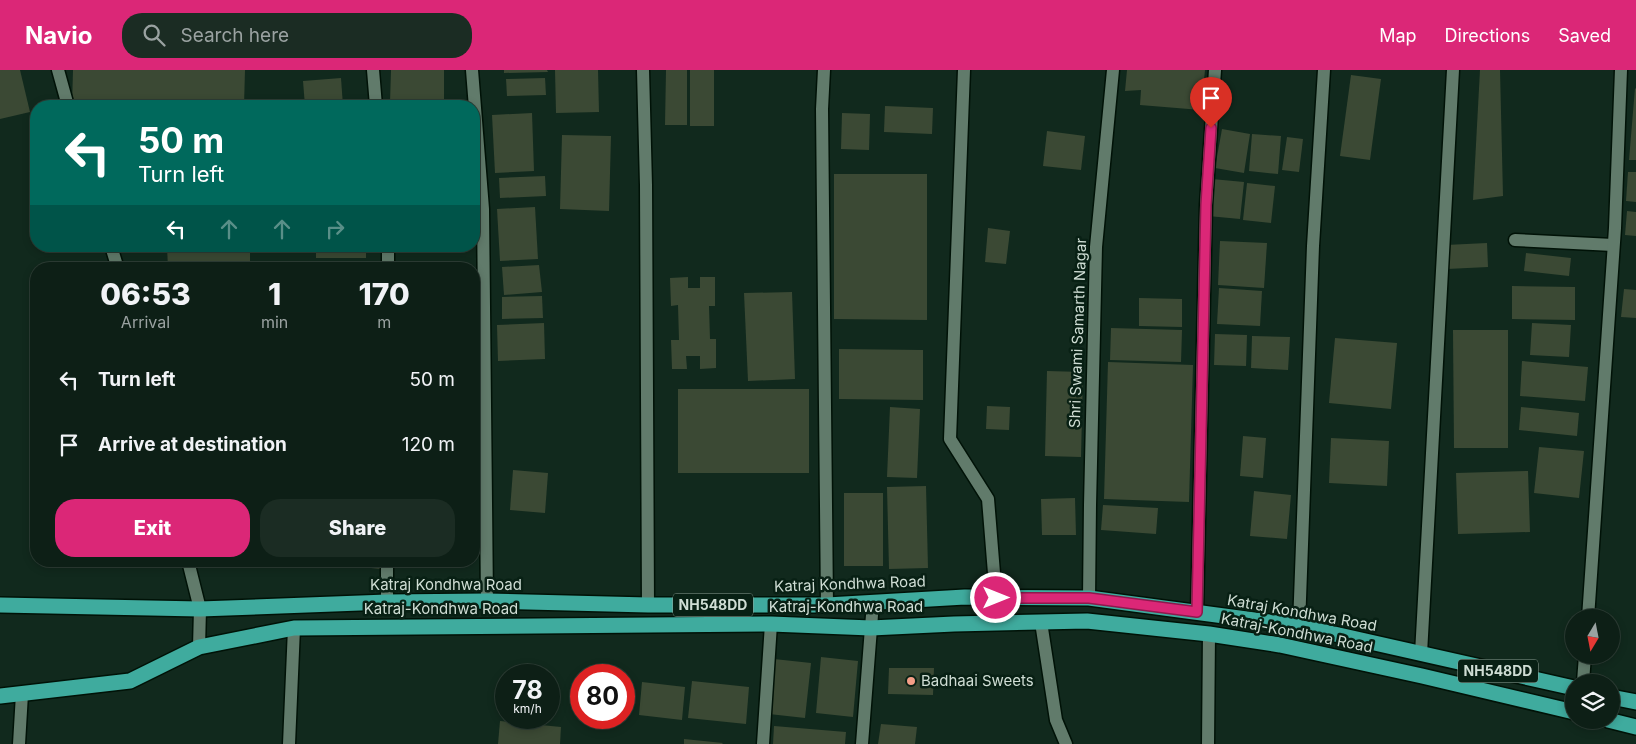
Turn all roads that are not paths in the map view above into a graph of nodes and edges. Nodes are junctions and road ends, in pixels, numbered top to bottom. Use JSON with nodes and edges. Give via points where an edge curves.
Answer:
{"nodes":[{"id":1,"x":58,"y":70,"type":"edge"},
{"id":2,"x":373,"y":70,"type":"edge"},
{"id":3,"x":472,"y":70,"type":"edge"},
{"id":4,"x":643,"y":70,"type":"edge"},
{"id":5,"x":824,"y":70,"type":"edge"},
{"id":6,"x":964,"y":70,"type":"edge"},
{"id":7,"x":1113,"y":70,"type":"edge"},
{"id":8,"x":1215,"y":70,"type":"edge"},
{"id":9,"x":1324,"y":70,"type":"edge"},
{"id":10,"x":1453,"y":70,"type":"edge"},
{"id":11,"x":1620,"y":70,"type":"edge"},
{"id":12,"x":66,"y":100,"type":"edge"},
{"id":13,"x":376,"y":100,"type":"edge"},
{"id":14,"x":474,"y":100,"type":"edge"},
{"id":15,"x":480,"y":171,"type":"edge"},
{"id":16,"x":1515,"y":240,"type":"dead end"},
{"id":17,"x":1614,"y":245,"type":"junction"},
{"id":18,"x":190,"y":567,"type":"edge"},
{"id":19,"x":387,"y":567,"type":"edge"},
{"id":20,"x":996,"y":598,"type":"junction"},
{"id":21,"x":1089,"y":598,"type":"junction"},
{"id":22,"x":487,"y":601,"type":"junction"},
{"id":23,"x":387,"y":602,"type":"junction"},
{"id":24,"x":873,"y":602,"type":"junction"},
{"id":25,"x":0,"y":605,"type":"edge"},
{"id":26,"x":827,"y":605,"type":"junction"},
{"id":27,"x":648,"y":606,"type":"junction"},
{"id":28,"x":200,"y":609,"type":"junction"},
{"id":29,"x":1589,"y":609,"type":"edge"},
{"id":30,"x":1197,"y":612,"type":"junction"},
{"id":31,"x":1041,"y":622,"type":"junction"},
{"id":32,"x":770,"y":624,"type":"junction"},
{"id":33,"x":1299,"y":626,"type":"junction"},
{"id":34,"x":294,"y":628,"type":"junction"},
{"id":35,"x":871,"y":628,"type":"junction"},
{"id":36,"x":1209,"y":634,"type":"junction"},
{"id":37,"x":199,"y":647,"type":"junction"},
{"id":38,"x":1421,"y":654,"type":"junction"},
{"id":39,"x":1565,"y":686,"type":"edge"},
{"id":40,"x":22,"y":694,"type":"junction"},
{"id":41,"x":0,"y":696,"type":"edge"},
{"id":42,"x":1620,"y":699,"type":"edge"},
{"id":43,"x":1636,"y":702,"type":"edge"},
{"id":44,"x":1565,"y":710,"type":"edge"},
{"id":45,"x":1620,"y":723,"type":"edge"},
{"id":46,"x":1636,"y":727,"type":"edge"},
{"id":47,"x":19,"y":744,"type":"edge"},
{"id":48,"x":289,"y":744,"type":"edge"},
{"id":49,"x":763,"y":744,"type":"edge"},
{"id":50,"x":862,"y":744,"type":"edge"},
{"id":51,"x":1066,"y":744,"type":"edge"},
{"id":52,"x":1208,"y":744,"type":"edge"}],
"edges":[{"from":1,"to":12,"type":"street"},
{"from":2,"to":13,"type":"street"},
{"from":3,"to":14,"type":"street"},
{"from":4,"to":27,"type":"street"},
{"from":5,"to":26,"type":"street"},
{"from":6,"to":20,"type":"street","via":[[950,439],[988,499]]},
{"from":7,"to":21,"type":"street","name":"Shri Swami Samarth Nagar","via":[[1096,247]]},
{"from":8,"to":30,"type":"street","via":[[1206,205]]},
{"from":9,"to":33,"type":"street","via":[[1313,246]]},
{"from":10,"to":38,"type":"street"},
{"from":11,"to":17,"type":"street"},
{"from":15,"to":22,"type":"street"},
{"from":16,"to":17,"type":"street"},
{"from":17,"to":29,"type":"street"},
{"from":18,"to":28,"type":"street"},
{"from":19,"to":23,"type":"street"},
{"from":20,"to":21,"type":"highway","name":"Katraj Kondhwa Road","number":"NH548DD"},
{"from":20,"to":24,"type":"highway","name":"Katraj Kondhwa Road","number":"NH548DD"},
{"from":21,"to":30,"type":"highway","name":"Katraj Kondhwa Road","number":"NH548DD"},
{"from":22,"to":23,"type":"highway","name":"Katraj Kondhwa Road","number":"NH548DD"},
{"from":22,"to":27,"type":"highway","name":"Katraj Kondhwa Road","number":"NH548DD"},
{"from":23,"to":28,"type":"highway","name":"Katraj Kondhwa Road","number":"NH548DD"},
{"from":24,"to":26,"type":"highway","name":"Katraj Kondhwa Road","number":"NH548DD"},
{"from":24,"to":35,"type":"street"},
{"from":25,"to":28,"type":"highway","name":"Katraj Kondhwa Road","number":"NH548DD"},
{"from":26,"to":27,"type":"highway","name":"Katraj Kondhwa Road","number":"NH548DD"},
{"from":28,"to":37,"type":"street"},
{"from":30,"to":33,"type":"highway","name":"Katraj Kondhwa Road","number":"NH548DD"},
{"from":31,"to":35,"type":"highway","name":"Katraj-Kondhwa Road","number":"NH548DD"},
{"from":31,"to":36,"type":"highway","name":"Katraj-Kondhwa Road","number":"NH548DD","via":[[1087,621]]},
{"from":31,"to":51,"type":"street","via":[[1056,720]]},
{"from":32,"to":34,"type":"highway","name":"Katraj-Kondhwa Road","number":"NH548DD"},
{"from":32,"to":35,"type":"highway","name":"Katraj-Kondhwa Road","number":"NH548DD"},
{"from":32,"to":49,"type":"street"},
{"from":33,"to":38,"type":"highway","name":"Katraj Kondhwa Road","number":"NH548DD"},
{"from":34,"to":37,"type":"highway","name":"Katraj-Kondhwa Road","number":"NH548DD"},
{"from":34,"to":48,"type":"street"},
{"from":35,"to":50,"type":"street"},
{"from":36,"to":44,"type":"highway","name":"Katraj-Kondhwa Road","number":"NH548DD","via":[[1299,649]]},
{"from":36,"to":52,"type":"street"},
{"from":37,"to":40,"type":"highway","name":"Katraj-Kondhwa Road","via":[[130,681]]},
{"from":38,"to":39,"type":"highway","name":"Katraj Kondhwa Road","number":"NH548DD"},
{"from":40,"to":41,"type":"highway","name":"Katraj-Kondhwa Road"},
{"from":40,"to":47,"type":"street"},
{"from":42,"to":43,"type":"highway"},
{"from":45,"to":46,"type":"highway"}]}
